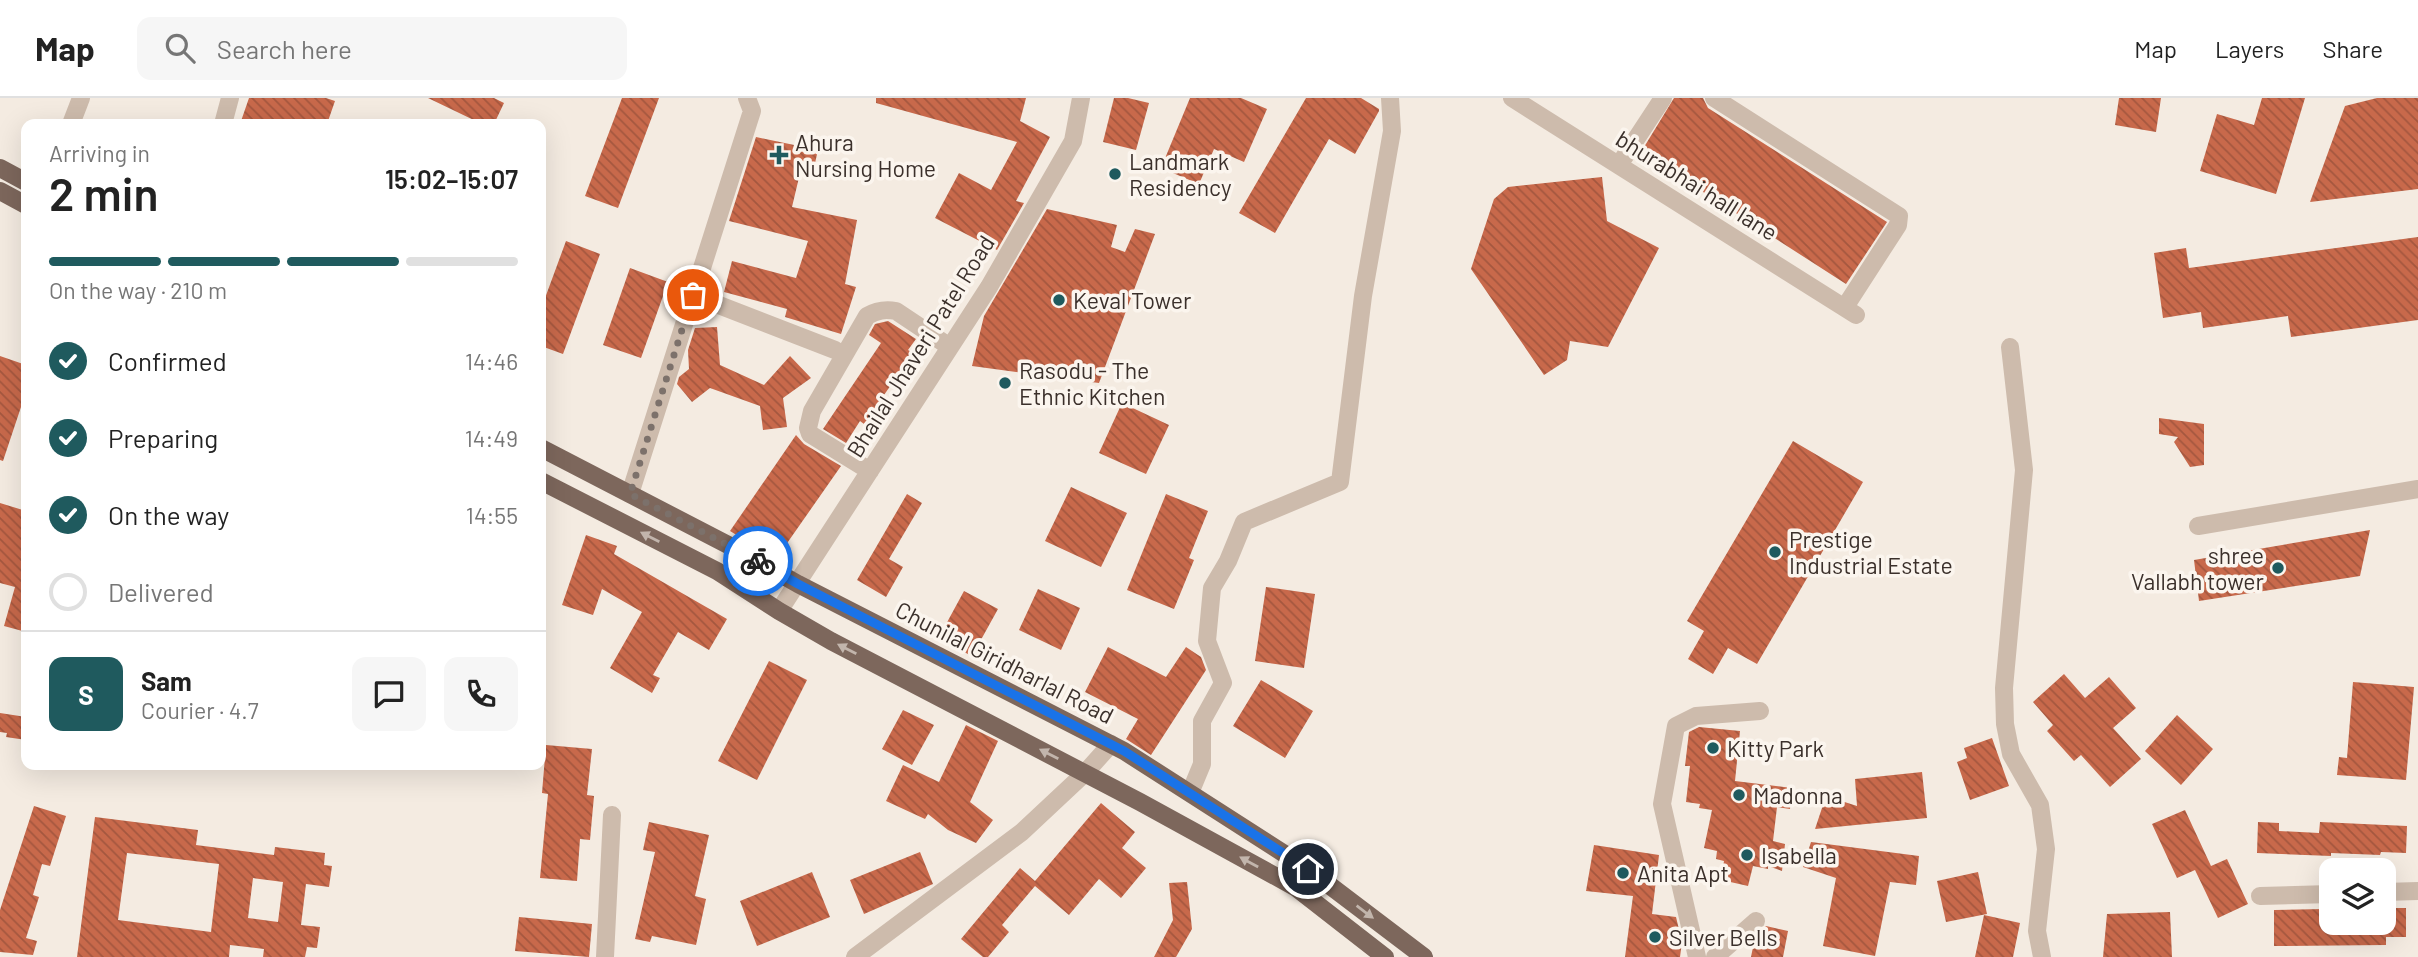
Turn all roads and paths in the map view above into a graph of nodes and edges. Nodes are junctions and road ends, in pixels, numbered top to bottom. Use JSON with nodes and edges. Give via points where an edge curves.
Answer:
{"nodes":[{"id":1,"x":81,"y":98,"type":"edge"},
{"id":2,"x":230,"y":98,"type":"edge"},
{"id":3,"x":747,"y":98,"type":"edge"},
{"id":4,"x":1081,"y":98,"type":"edge"},
{"id":5,"x":1390,"y":98,"type":"edge"},
{"id":6,"x":1512,"y":98,"type":"edge"},
{"id":7,"x":1663,"y":98,"type":"edge"},
{"id":8,"x":1714,"y":98,"type":"edge"},
{"id":9,"x":73,"y":119,"type":"edge"},
{"id":10,"x":224,"y":119,"type":"edge"},
{"id":11,"x":1619,"y":165,"type":"junction"},
{"id":12,"x":0,"y":168,"type":"edge"},
{"id":13,"x":21,"y":179,"type":"edge"},
{"id":14,"x":0,"y":191,"type":"edge"},
{"id":15,"x":21,"y":202,"type":"edge"},
{"id":16,"x":693,"y":295,"type":"junction"},
{"id":17,"x":2010,"y":346,"type":"dead end"},
{"id":18,"x":950,"y":347,"type":"junction"},
{"id":19,"x":835,"y":350,"type":"dead end"},
{"id":20,"x":546,"y":451,"type":"edge"},
{"id":21,"x":870,"y":471,"type":"junction"},
{"id":22,"x":546,"y":484,"type":"edge"},
{"id":23,"x":2418,"y":489,"type":"edge"},
{"id":24,"x":630,"y":494,"type":"junction"},
{"id":25,"x":2199,"y":526,"type":"dead end"},
{"id":26,"x":798,"y":584,"type":"junction"},
{"id":27,"x":779,"y":611,"type":"junction"},
{"id":28,"x":1760,"y":711,"type":"dead end"},
{"id":29,"x":1111,"y":744,"type":"junction"},
{"id":30,"x":1085,"y":773,"type":"junction"},
{"id":31,"x":1189,"y":793,"type":"junction"},
{"id":32,"x":612,"y":814,"type":"dead end"},
{"id":33,"x":2418,"y":891,"type":"edge"},
{"id":34,"x":2396,"y":892,"type":"edge"},
{"id":35,"x":2319,"y":894,"type":"edge"},
{"id":36,"x":2260,"y":896,"type":"dead end"},
{"id":37,"x":1756,"y":920,"type":"dead end"},
{"id":38,"x":605,"y":957,"type":"edge"},
{"id":39,"x":855,"y":957,"type":"edge"},
{"id":40,"x":1385,"y":957,"type":"edge"},
{"id":41,"x":1424,"y":957,"type":"edge"},
{"id":42,"x":1697,"y":957,"type":"edge"},
{"id":43,"x":1714,"y":957,"type":"edge"},
{"id":44,"x":2042,"y":957,"type":"edge"}],
"edges":[{"from":1,"to":9,"type":"street"},
{"from":2,"to":10,"type":"street"},
{"from":3,"to":16,"type":"street","via":[[752,111]]},
{"from":4,"to":18,"type":"street","name":"Bhailal Jhaveri Patel Road","via":[[1073,141]]},
{"from":5,"to":31,"type":"street","via":[[1392,131],[1363,296],[1340,482],[1244,522],[1212,588],[1208,640],[1223,683],[1202,721],[1202,764]]},
{"from":6,"to":11,"type":"street","name":"bhurabhai hall lane"},
{"from":7,"to":11,"type":"street"},
{"from":8,"to":11,"type":"street","name":"bhurabhai hall lane","via":[[1899,216],[1850,311]]},
{"from":12,"to":13,"type":"main road"},
{"from":14,"to":15,"type":"main road"},
{"from":16,"to":19,"type":"street"},
{"from":16,"to":24,"type":"street"},
{"from":17,"to":44,"type":"street","via":[[2024,470],[2004,688],[2005,724],[2011,754],[2040,805],[2046,849],[2037,931]]},
{"from":18,"to":21,"type":"street","name":"Bhailal Jhaveri Patel Road"},
{"from":18,"to":21,"type":"street","via":[[896,312],[886,309],[867,316],[812,411],[808,428],[810,434]]},
{"from":20,"to":24,"type":"main road","name":"Chunilal Giridharlal Road"},
{"from":21,"to":26,"type":"street","name":"Bhailal Jhaveri Patel Road"},
{"from":27,"to":22,"type":"main road","one_way":true,"via":[[717,571]]},
{"from":23,"to":25,"type":"street"},
{"from":24,"to":26,"type":"main road","name":"Chunilal Giridharlal Road"},
{"from":26,"to":27,"type":"street","name":"Bhailal Jhaveri Patel Road"},
{"from":26,"to":29,"type":"main road","name":"Chunilal Giridharlal Road"},
{"from":30,"to":27,"type":"main road","one_way":true},
{"from":28,"to":42,"type":"street","via":[[1696,716],[1676,726],[1662,804]]},
{"from":29,"to":30,"type":"street"},
{"from":29,"to":31,"type":"main road","name":"Chunilal Giridharlal Road"},
{"from":30,"to":39,"type":"street","via":[[1022,832]]},
{"from":40,"to":30,"type":"main road","one_way":true,"via":[[1295,887]]},
{"from":31,"to":41,"type":"main road","name":"Chunilal Giridharlal Road","one_way":true,"via":[[1308,869]]},
{"from":32,"to":38,"type":"street"},
{"from":33,"to":34,"type":"street"},
{"from":35,"to":36,"type":"street"},
{"from":37,"to":43,"type":"street"}]}
